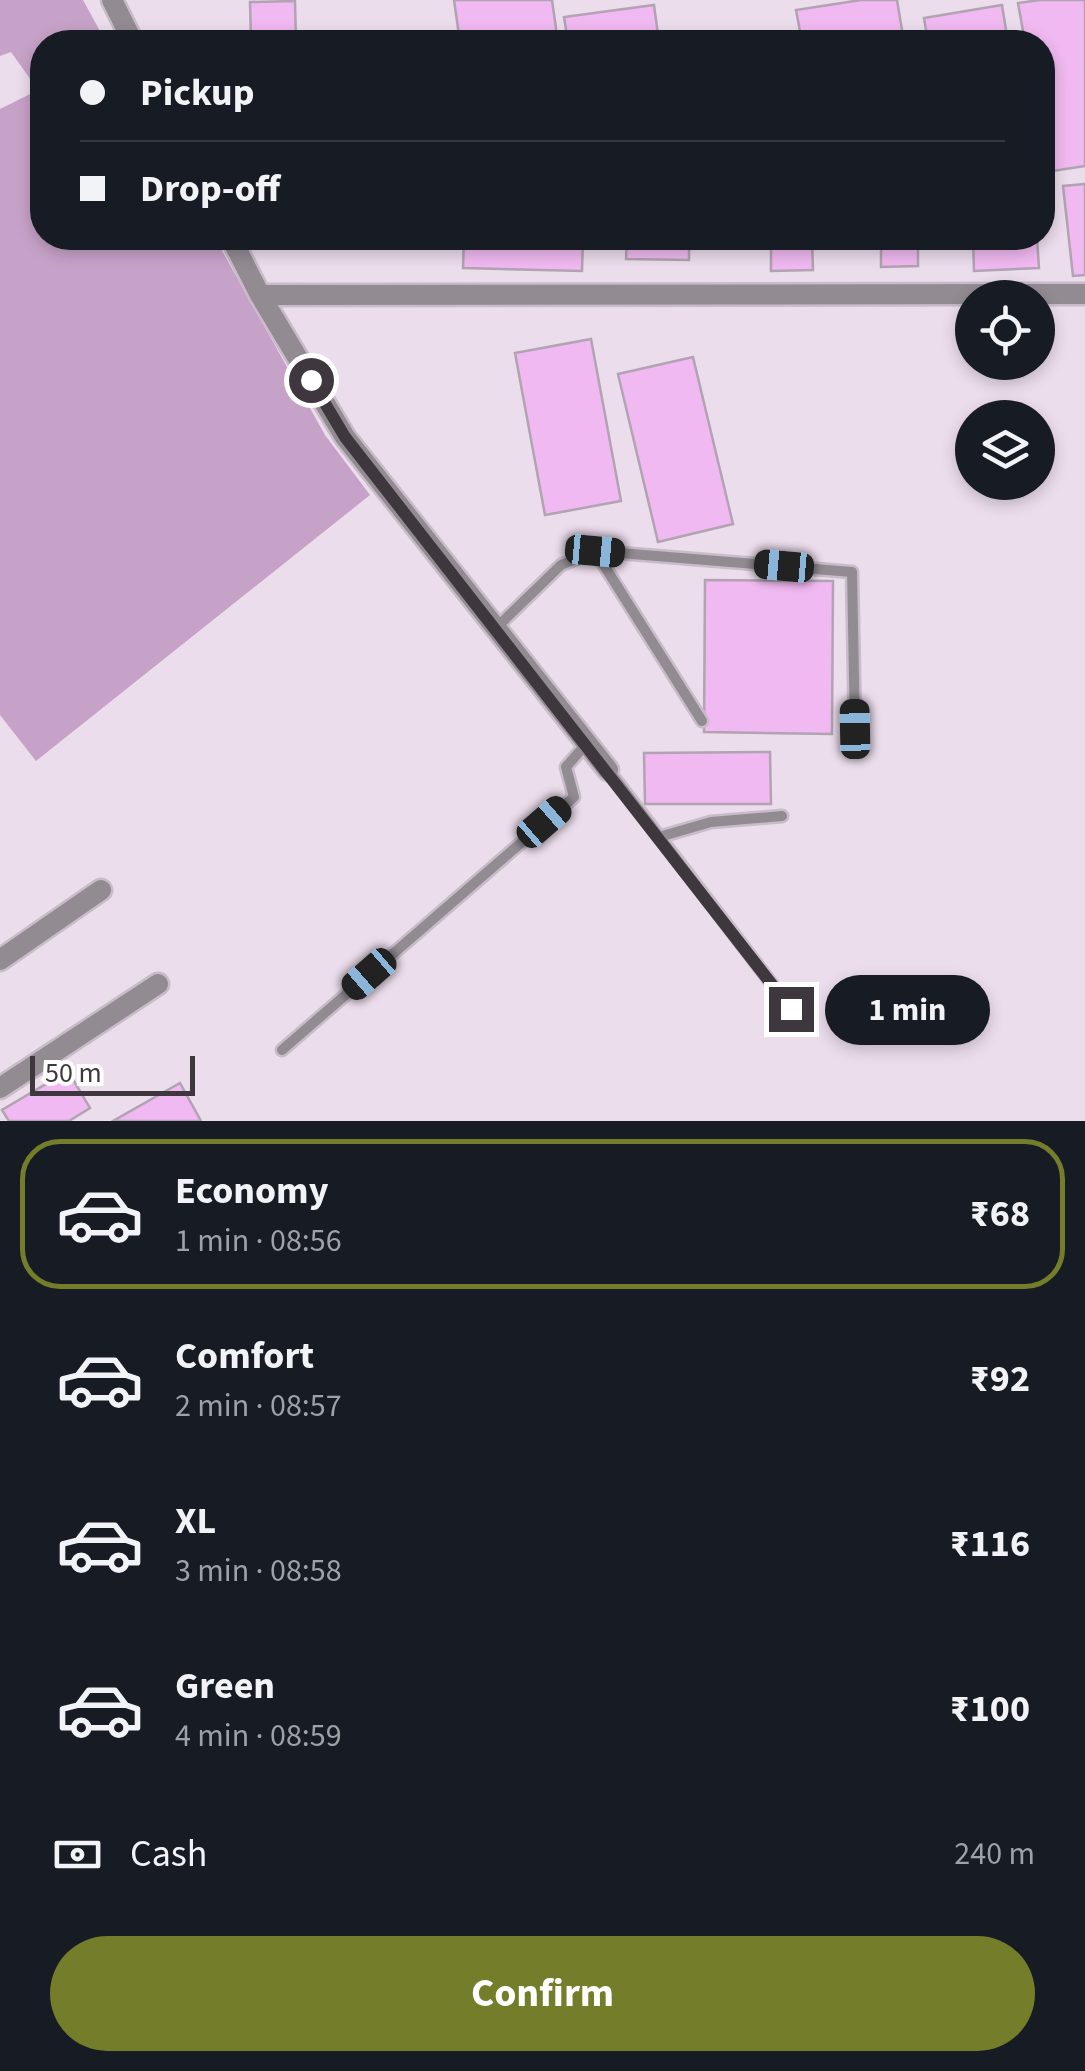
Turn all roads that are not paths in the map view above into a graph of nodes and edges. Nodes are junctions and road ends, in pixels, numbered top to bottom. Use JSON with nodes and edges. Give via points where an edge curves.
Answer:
{"nodes":[{"id":1,"x":112,"y":0,"type":"edge"},
{"id":2,"x":128,"y":30,"type":"edge"},
{"id":3,"x":237,"y":250,"type":"edge"},
{"id":4,"x":1085,"y":294,"type":"edge"},
{"id":5,"x":260,"y":295,"type":"junction"},
{"id":6,"x":595,"y":551,"type":"junction"},
{"id":7,"x":496,"y":628,"type":"junction"},
{"id":8,"x":702,"y":722,"type":"dead end"},
{"id":9,"x":855,"y":729,"type":"dead end"},
{"id":10,"x":586,"y":744,"type":"junction"},
{"id":11,"x":608,"y":770,"type":"joint"},
{"id":12,"x":782,"y":816,"type":"dead end"},
{"id":13,"x":660,"y":837,"type":"junction"},
{"id":14,"x":100,"y":890,"type":"dead end"},
{"id":15,"x":0,"y":960,"type":"edge"},
{"id":16,"x":158,"y":984,"type":"dead end"},
{"id":17,"x":791,"y":1009,"type":"dead end"},
{"id":18,"x":282,"y":1050,"type":"dead end"},
{"id":19,"x":0,"y":1088,"type":"edge"}],
"edges":[{"from":1,"to":2,"type":"street"},
{"from":3,"to":5,"type":"street"},
{"from":4,"to":5,"type":"street"},
{"from":5,"to":7,"type":"street","via":[[345,437]]},
{"from":6,"to":7,"type":"lane","via":[[560,564]]},
{"from":6,"to":8,"type":"lane"},
{"from":6,"to":9,"type":"lane","via":[[852,572]]},
{"from":7,"to":10,"type":"street"},
{"from":10,"to":11,"type":"street"},
{"from":10,"to":18,"type":"lane","via":[[566,767],[574,797]]},
{"from":11,"to":13,"type":"lane"},
{"from":12,"to":13,"type":"lane","via":[[711,822]]},
{"from":13,"to":17,"type":"lane"},
{"from":14,"to":15,"type":"street"},
{"from":16,"to":19,"type":"street"}]}
